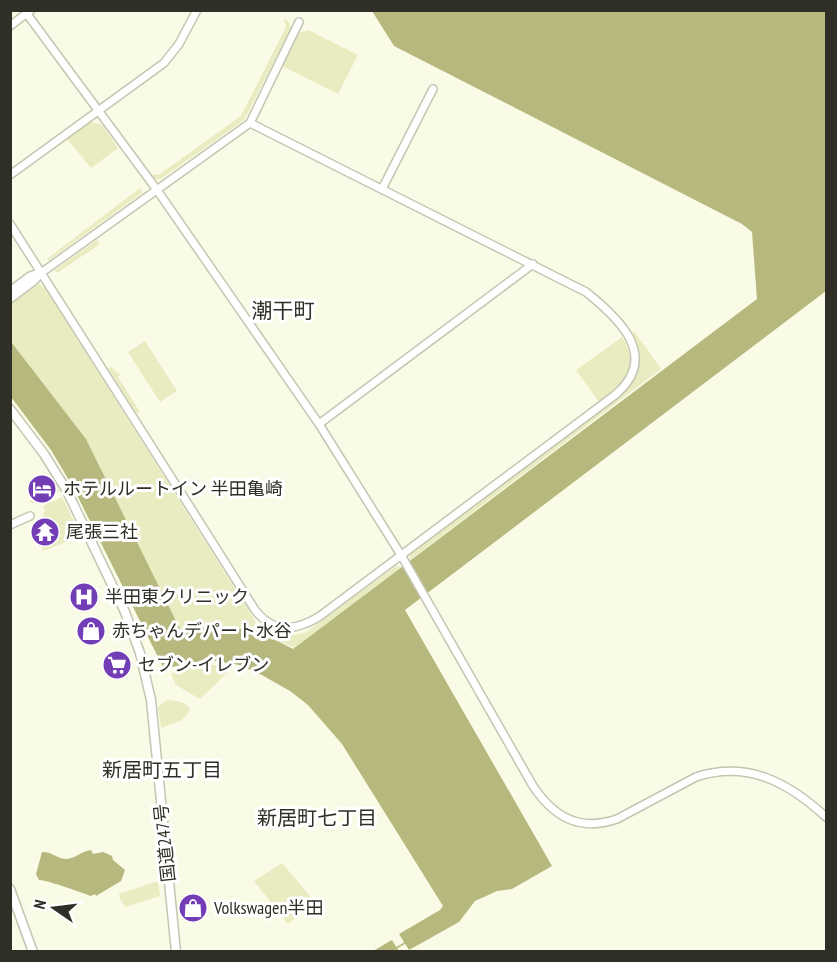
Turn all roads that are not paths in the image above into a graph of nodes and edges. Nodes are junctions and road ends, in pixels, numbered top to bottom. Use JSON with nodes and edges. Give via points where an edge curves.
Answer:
{"nodes":[{"id":1,"x":197,"y":10,"type":"edge"},
{"id":2,"x":29,"y":12,"type":"edge"},
{"id":3,"x":299,"y":22,"type":"dead end"},
{"id":4,"x":10,"y":26,"type":"edge"},
{"id":5,"x":433,"y":89,"type":"dead end"},
{"id":6,"x":98,"y":112,"type":"junction"},
{"id":7,"x":250,"y":123,"type":"junction"},
{"id":8,"x":10,"y":176,"type":"edge"},
{"id":9,"x":382,"y":189,"type":"junction"},
{"id":10,"x":157,"y":190,"type":"junction"},
{"id":11,"x":10,"y":224,"type":"edge"},
{"id":12,"x":532,"y":264,"type":"junction"},
{"id":13,"x":41,"y":273,"type":"junction"},
{"id":14,"x":10,"y":291,"type":"edge"},
{"id":15,"x":10,"y":299,"type":"edge"},
{"id":16,"x":10,"y":409,"type":"edge"},
{"id":17,"x":319,"y":424,"type":"junction"},
{"id":18,"x":30,"y":516,"type":"dead end"},
{"id":19,"x":10,"y":525,"type":"edge"},
{"id":20,"x":401,"y":555,"type":"junction"},
{"id":21,"x":826,"y":817,"type":"edge"},
{"id":22,"x":10,"y":889,"type":"edge"},
{"id":23,"x":33,"y":951,"type":"edge"},
{"id":24,"x":176,"y":951,"type":"edge"}],
"edges":[{"from":1,"to":6,"type":"street","via":[[164,63]]},
{"from":2,"to":4,"type":"street"},
{"from":2,"to":6,"type":"street"},
{"from":3,"to":7,"type":"street"},
{"from":5,"to":9,"type":"street"},
{"from":6,"to":8,"type":"street"},
{"from":6,"to":10,"type":"street"},
{"from":7,"to":9,"type":"street"},
{"from":7,"to":10,"type":"street"},
{"from":9,"to":12,"type":"street"},
{"from":10,"to":13,"type":"street"},
{"from":10,"to":17,"type":"street"},
{"from":11,"to":13,"type":"street"},
{"from":12,"to":17,"type":"street"},
{"from":12,"to":20,"type":"street","via":[[586,292],[617,322],[635,350],[631,378],[615,395]]},
{"from":13,"to":14,"type":"street"},
{"from":13,"to":15,"type":"street"},
{"from":13,"to":20,"type":"street","via":[[265,620],[286,628],[307,624]]},
{"from":16,"to":24,"type":"highway","name":"国道247号","via":[[67,491],[125,612],[140,653],[151,700]]},
{"from":17,"to":20,"type":"street"},
{"from":18,"to":19,"type":"street"},
{"from":20,"to":21,"type":"street","via":[[532,786],[559,815],[582,824],[605,823],[696,777],[728,772],[763,775]]},
{"from":22,"to":23,"type":"highway"}]}
